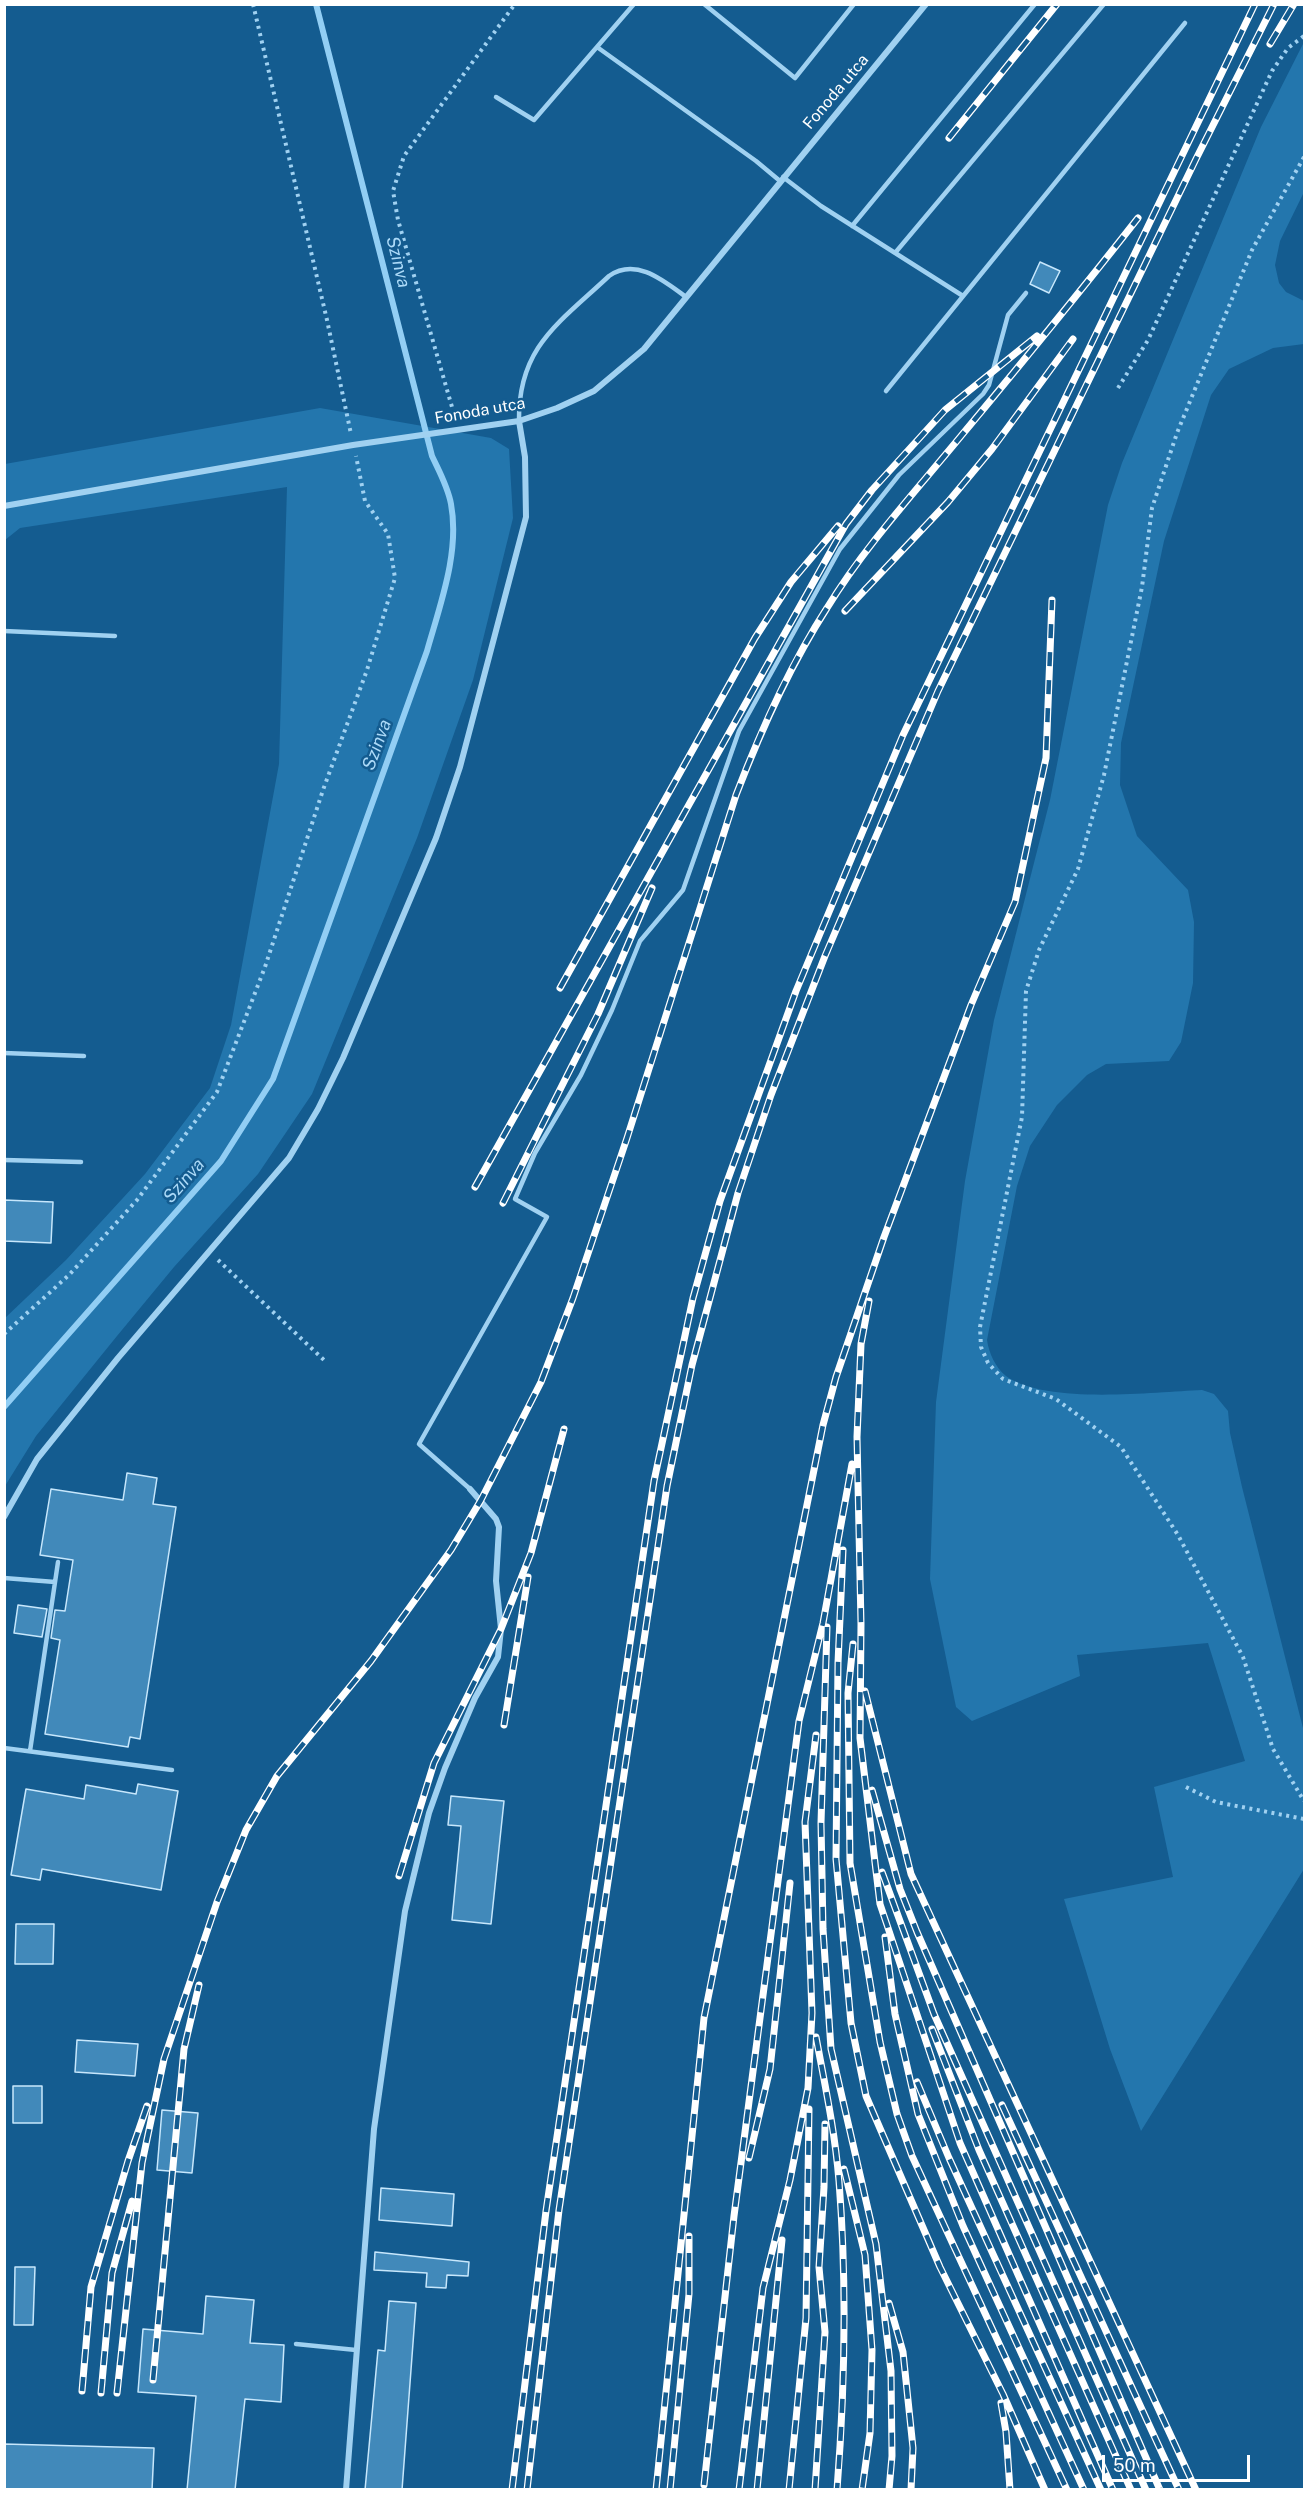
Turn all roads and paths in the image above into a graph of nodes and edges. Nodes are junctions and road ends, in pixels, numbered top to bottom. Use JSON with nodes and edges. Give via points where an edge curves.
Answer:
{"nodes":[{"id":1,"x":253,"y":4,"type":"edge"},
{"id":2,"x":515,"y":4,"type":"edge"},
{"id":3,"x":634,"y":4,"type":"edge"},
{"id":4,"x":704,"y":4,"type":"edge"},
{"id":5,"x":854,"y":4,"type":"edge"},
{"id":6,"x":1035,"y":4,"type":"edge"},
{"id":7,"x":1104,"y":4,"type":"edge"},
{"id":8,"x":923,"y":6,"type":"edge"},
{"id":9,"x":1185,"y":23,"type":"dead end"},
{"id":10,"x":1305,"y":36,"type":"edge"},
{"id":11,"x":597,"y":47,"type":"junction"},
{"id":12,"x":496,"y":97,"type":"dead end"},
{"id":13,"x":1305,"y":157,"type":"edge"},
{"id":14,"x":782,"y":179,"type":"junction"},
{"id":15,"x":852,"y":226,"type":"junction"},
{"id":16,"x":895,"y":253,"type":"junction"},
{"id":17,"x":1026,"y":293,"type":"dead end"},
{"id":18,"x":963,"y":296,"type":"junction"},
{"id":19,"x":686,"y":297,"type":"junction"},
{"id":20,"x":1118,"y":388,"type":"dead end"},
{"id":21,"x":886,"y":391,"type":"dead end"},
{"id":22,"x":454,"y":414,"type":"dead end"},
{"id":23,"x":519,"y":421,"type":"junction"},
{"id":24,"x":353,"y":445,"type":"junction"},
{"id":25,"x":4,"y":506,"type":"edge"},
{"id":26,"x":4,"y":631,"type":"edge"},
{"id":27,"x":115,"y":636,"type":"dead end"},
{"id":28,"x":4,"y":1053,"type":"edge"},
{"id":29,"x":84,"y":1056,"type":"dead end"},
{"id":30,"x":4,"y":1160,"type":"edge"},
{"id":31,"x":81,"y":1161,"type":"dead end"},
{"id":32,"x":209,"y":1252,"type":"junction"},
{"id":33,"x":4,"y":1334,"type":"edge"},
{"id":34,"x":325,"y":1361,"type":"dead end"},
{"id":35,"x":470,"y":1489,"type":"joint"},
{"id":36,"x":4,"y":1517,"type":"edge"},
{"id":37,"x":58,"y":1562,"type":"dead end"},
{"id":38,"x":4,"y":1578,"type":"edge"},
{"id":39,"x":55,"y":1582,"type":"junction"},
{"id":40,"x":4,"y":1748,"type":"edge"},
{"id":41,"x":30,"y":1751,"type":"junction"},
{"id":42,"x":172,"y":1770,"type":"dead end"},
{"id":43,"x":1186,"y":1787,"type":"dead end"},
{"id":44,"x":1305,"y":1801,"type":"edge"},
{"id":45,"x":1305,"y":1819,"type":"edge"},
{"id":46,"x":296,"y":2344,"type":"dead end"},
{"id":47,"x":356,"y":2350,"type":"junction"},
{"id":48,"x":346,"y":2490,"type":"edge"}],
"edges":[{"from":1,"to":24,"type":"path"},
{"from":2,"to":22,"type":"path","via":[[404,156],[393,191]]},
{"from":3,"to":11,"type":"lane"},
{"from":4,"to":5,"type":"lane","via":[[795,78]]},
{"from":6,"to":15,"type":"lane"},
{"from":7,"to":16,"type":"lane"},
{"from":8,"to":14,"type":"street","name":"Fonoda utca"},
{"from":9,"to":18,"type":"lane"},
{"from":10,"to":20,"type":"path","via":[[1288,48],[1272,71],[1148,340]]},
{"from":11,"to":12,"type":"lane","via":[[534,120]]},
{"from":11,"to":14,"type":"lane"},
{"from":13,"to":44,"type":"path","via":[[1252,250],[1177,433],[1152,508],[1142,587],[1104,775],[1078,869],[1039,950],[1026,991],[1022,1117],[980,1327],[981,1347],[988,1363],[1003,1379],[1056,1399],[1121,1447],[1178,1535],[1243,1657],[1273,1749]]},
{"from":14,"to":15,"type":"lane"},
{"from":14,"to":19,"type":"street","name":"Fonoda utca"},
{"from":15,"to":16,"type":"lane"},
{"from":16,"to":18,"type":"lane"},
{"from":17,"to":35,"type":"lane","via":[[1008,315],[989,385],[983,394],[899,475],[840,549],[739,731],[682,890],[640,942],[580,1075],[535,1153],[515,1199],[547,1217],[419,1444]]},
{"from":18,"to":21,"type":"lane"},
{"from":19,"to":23,"type":"street","name":"Fonoda utca","via":[[644,349],[610,379],[578,400]]},
{"from":19,"to":23,"type":"lane","via":[[634,267],[616,270],[535,350],[519,395]]},
{"from":23,"to":24,"type":"street","name":"Fonoda utca"},
{"from":23,"to":32,"type":"street","via":[[525,457],[526,517],[460,767],[436,838],[318,1109],[289,1158]]},
{"from":24,"to":25,"type":"street","name":"Fonoda utca"},
{"from":24,"to":33,"type":"path","via":[[365,501],[388,534],[395,578],[265,967],[217,1092],[137,1200],[69,1275]]},
{"from":26,"to":27,"type":"lane"},
{"from":28,"to":29,"type":"lane"},
{"from":30,"to":31,"type":"lane"},
{"from":32,"to":34,"type":"path"},
{"from":32,"to":36,"type":"street","via":[[37,1459]]},
{"from":35,"to":47,"type":"street","via":[[499,1527],[496,1581],[500,1645],[429,1813],[405,1911],[374,2129]]},
{"from":37,"to":39,"type":"lane"},
{"from":38,"to":39,"type":"lane"},
{"from":39,"to":41,"type":"lane"},
{"from":40,"to":41,"type":"lane"},
{"from":41,"to":42,"type":"lane"},
{"from":43,"to":45,"type":"path","via":[[1216,1802]]},
{"from":46,"to":47,"type":"lane"},
{"from":47,"to":48,"type":"street"}]}
